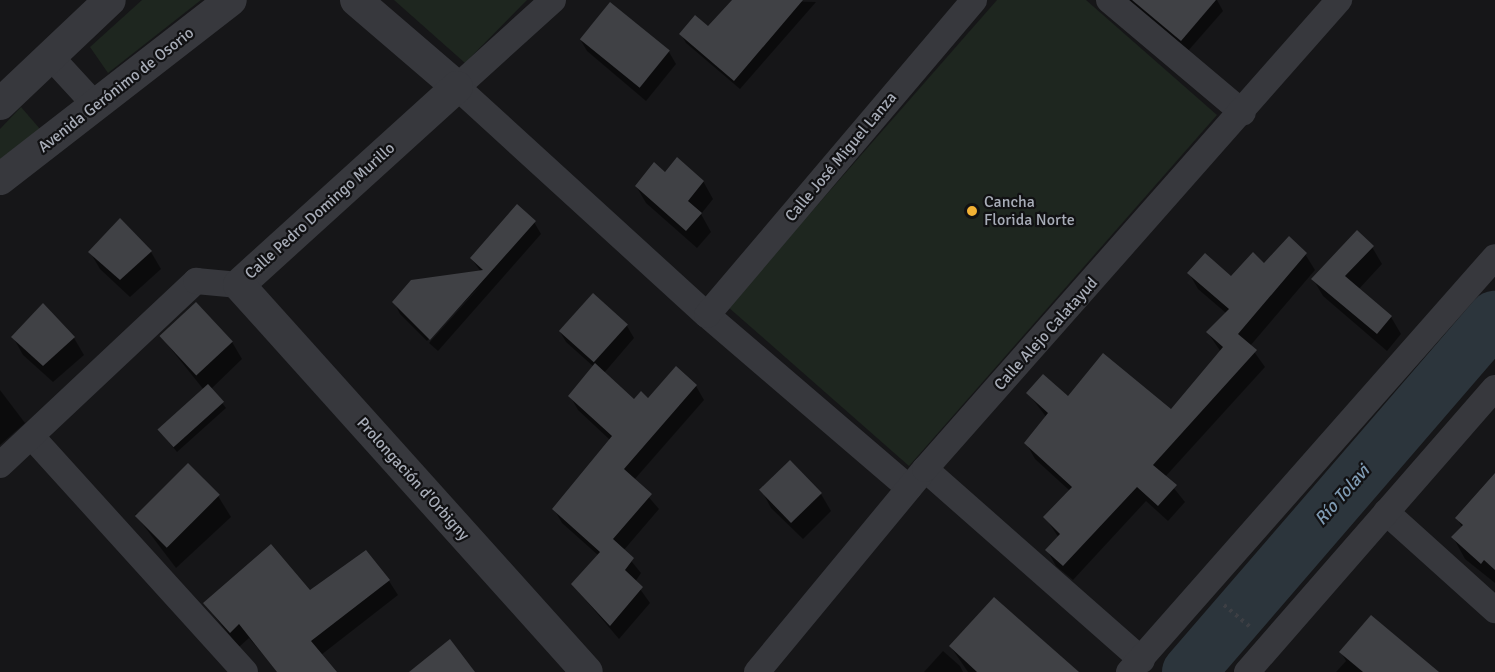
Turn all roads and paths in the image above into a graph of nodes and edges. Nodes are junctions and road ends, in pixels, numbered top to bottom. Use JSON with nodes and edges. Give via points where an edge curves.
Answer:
{"nodes":[{"id":1,"x":110,"y":0,"type":"edge"},
{"id":2,"x":231,"y":0,"type":"edge"},
{"id":3,"x":356,"y":0,"type":"edge"},
{"id":4,"x":553,"y":0,"type":"edge"},
{"id":5,"x":1109,"y":0,"type":"edge"},
{"id":6,"x":1339,"y":0,"type":"edge"},
{"id":7,"x":972,"y":1,"type":"edge"},
{"id":8,"x":51,"y":57,"type":"junction"},
{"id":9,"x":457,"y":87,"type":"junction"},
{"id":10,"x":2,"y":100,"type":"edge"},
{"id":11,"x":96,"y":106,"type":"junction"},
{"id":12,"x":1243,"y":113,"type":"junction"},
{"id":13,"x":0,"y":179,"type":"edge"},
{"id":14,"x":1495,"y":257,"type":"edge"},
{"id":15,"x":239,"y":285,"type":"junction"},
{"id":16,"x":707,"y":315,"type":"junction"},
{"id":17,"x":1495,"y":387,"type":"edge"},
{"id":18,"x":32,"y":437,"type":"junction"},
{"id":19,"x":0,"y":465,"type":"edge"},
{"id":20,"x":917,"y":479,"type":"junction"},
{"id":21,"x":1386,"y":512,"type":"junction"},
{"id":22,"x":1227,"y":608,"type":"dead end"},
{"id":23,"x":1495,"y":610,"type":"edge"},
{"id":24,"x":1246,"y":624,"type":"dead end"},
{"id":25,"x":1136,"y":666,"type":"edge"},
{"id":26,"x":245,"y":672,"type":"edge"},
{"id":27,"x":588,"y":672,"type":"edge"},
{"id":28,"x":757,"y":672,"type":"edge"},
{"id":29,"x":1246,"y":672,"type":"edge"}],
"edges":[{"from":1,"to":8,"type":"street"},
{"from":2,"to":11,"type":"street","name":"Avenida Gerónimo de Osorio"},
{"from":3,"to":9,"type":"street"},
{"from":4,"to":9,"type":"street","name":"Calle Pedro Domingo Murillo"},
{"from":5,"to":12,"type":"street"},
{"from":6,"to":12,"type":"street","name":"Calle Alejo Calatayud"},
{"from":7,"to":16,"type":"street","name":"Calle José Miguel Lanza"},
{"from":8,"to":10,"type":"street"},
{"from":8,"to":11,"type":"street"},
{"from":9,"to":15,"type":"street","name":"Calle Pedro Domingo Murillo"},
{"from":9,"to":16,"type":"street"},
{"from":11,"to":13,"type":"street","name":"Avenida Gerónimo de Osorio"},
{"from":12,"to":20,"type":"street","name":"Calle Alejo Calatayud"},
{"from":14,"to":25,"type":"street"},
{"from":15,"to":18,"type":"street","name":"Calle Pedro Domingo Murillo","via":[[196,281]]},
{"from":15,"to":27,"type":"street","name":"Prolongación d'Orbigny"},
{"from":16,"to":20,"type":"street"},
{"from":17,"to":21,"type":"street"},
{"from":18,"to":19,"type":"street","name":"Calle Pedro Domingo Murillo"},
{"from":18,"to":26,"type":"street"},
{"from":20,"to":25,"type":"street"},
{"from":20,"to":28,"type":"street","name":"Calle Alejo Calatayud"},
{"from":21,"to":23,"type":"street"},
{"from":21,"to":29,"type":"street"},
{"from":22,"to":24,"type":"path"}]}
